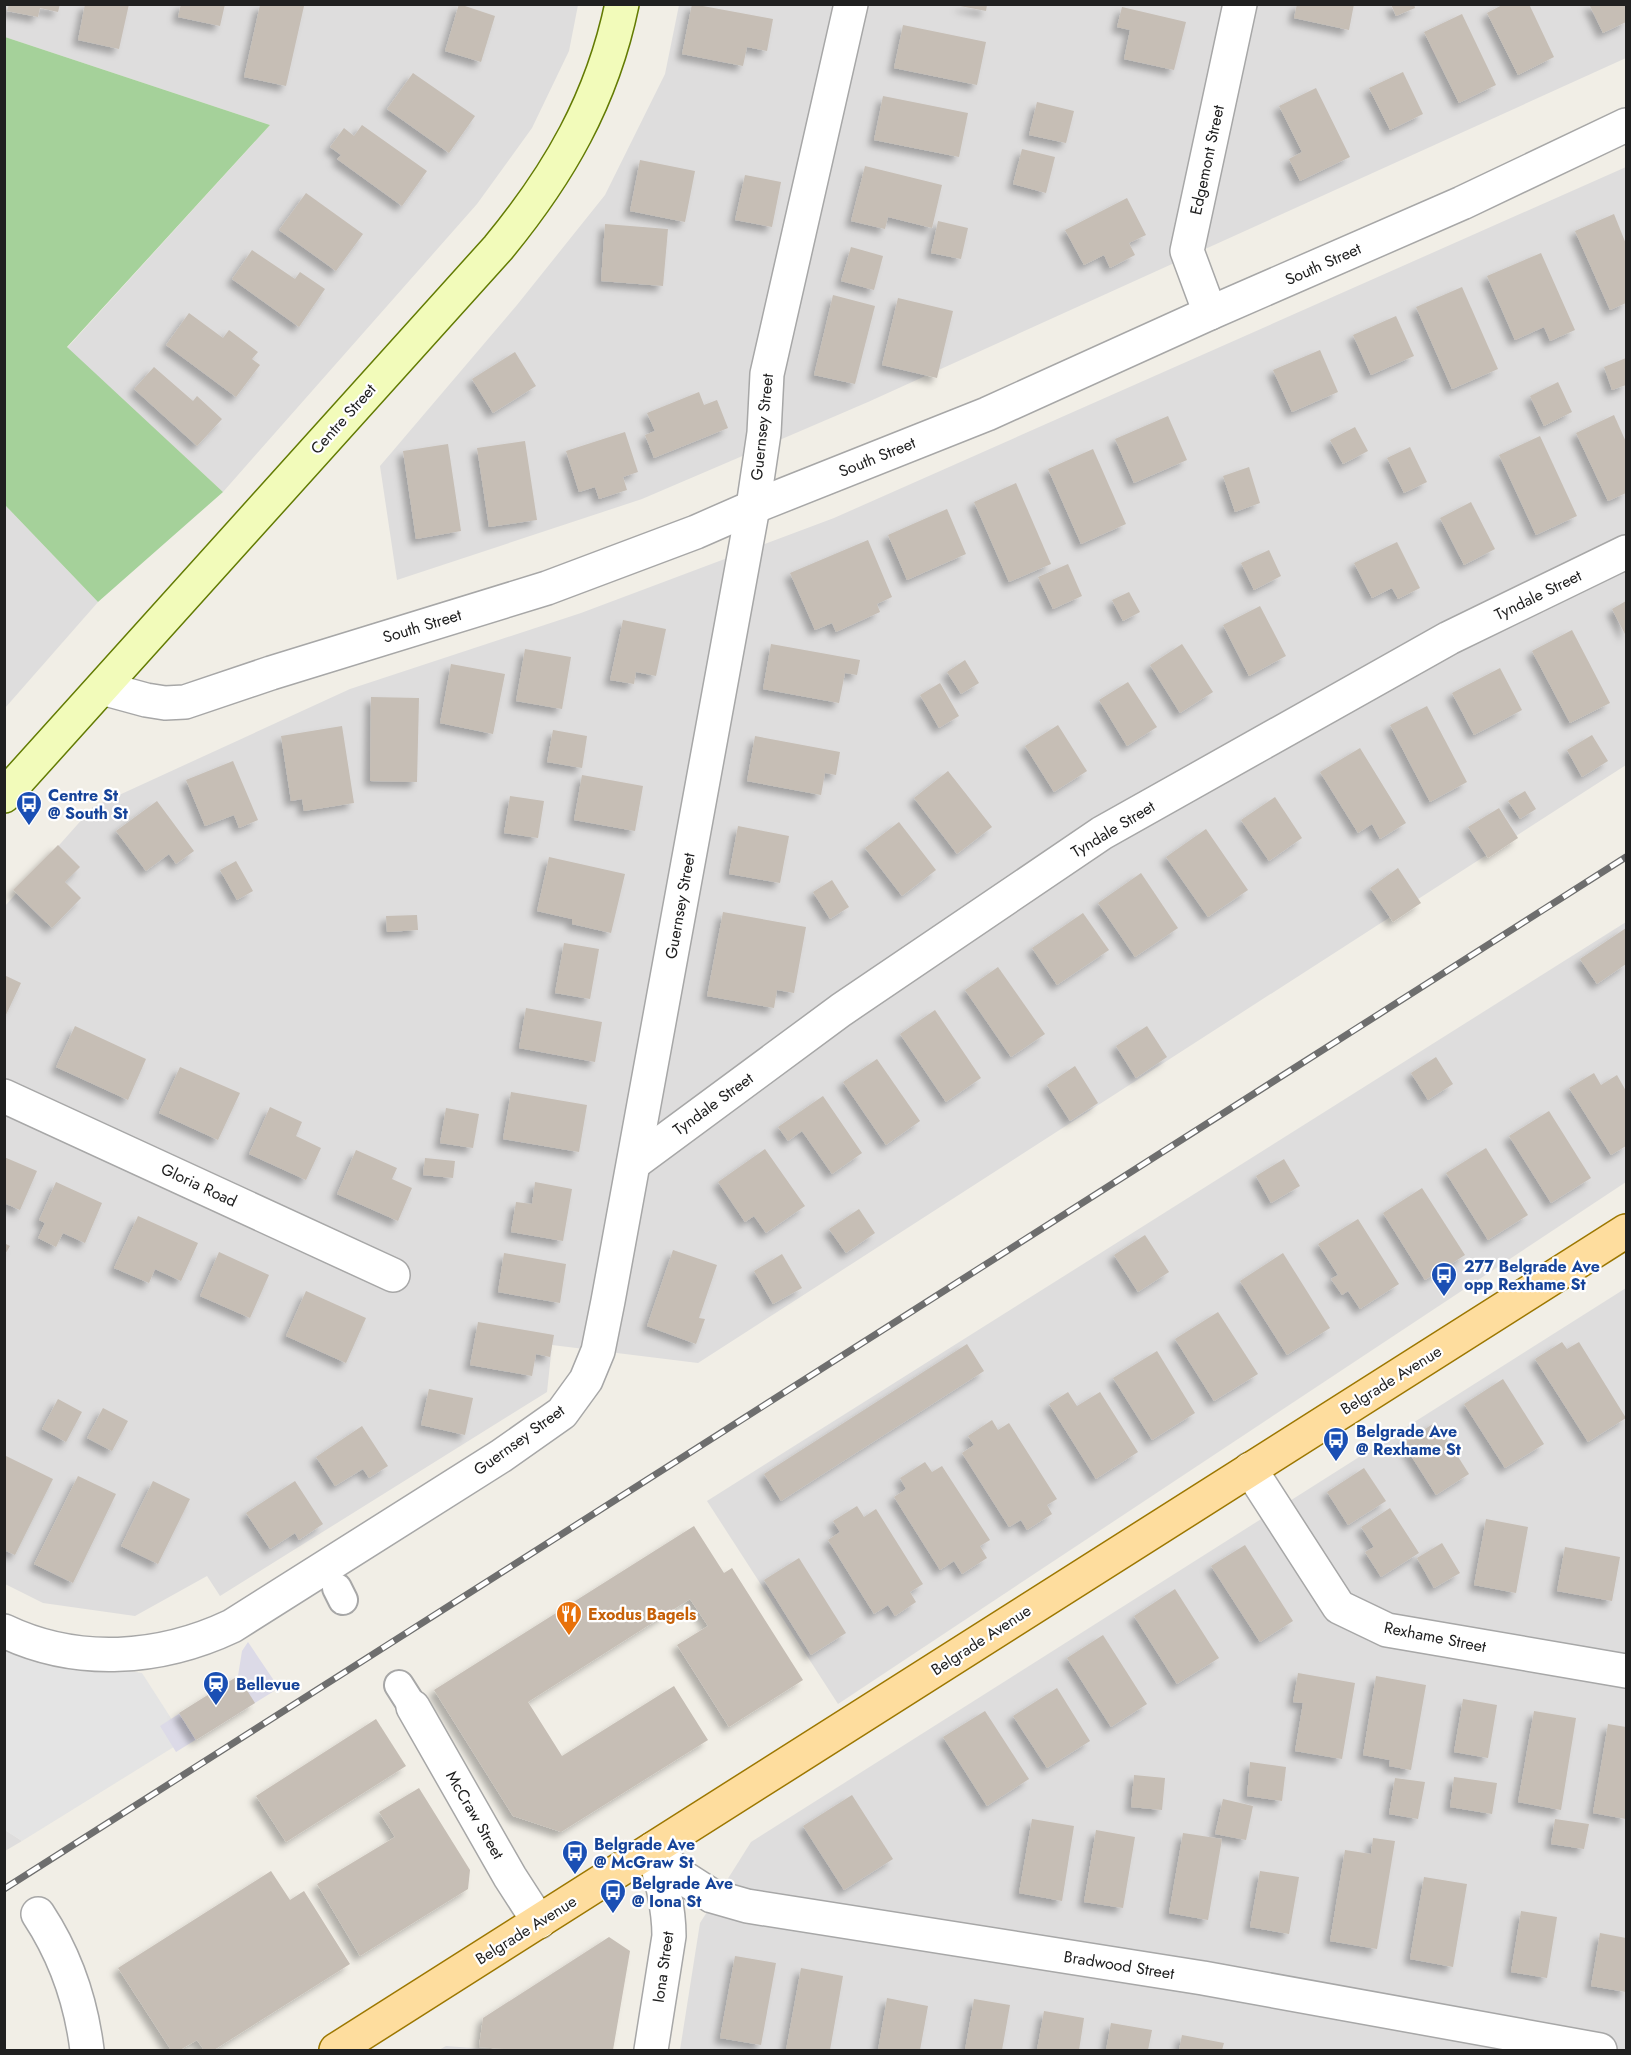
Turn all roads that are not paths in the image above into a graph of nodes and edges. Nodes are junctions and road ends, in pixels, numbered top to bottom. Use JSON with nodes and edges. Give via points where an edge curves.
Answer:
{"nodes":[{"id":1,"x":622,"y":4,"type":"edge"},
{"id":2,"x":851,"y":4,"type":"edge"},
{"id":3,"x":1240,"y":4,"type":"edge"},
{"id":4,"x":1626,"y":125,"type":"edge"},
{"id":5,"x":1210,"y":313,"type":"junction"},
{"id":6,"x":753,"y":507,"type":"junction"},
{"id":7,"x":1626,"y":552,"type":"edge"},
{"id":8,"x":102,"y":688,"type":"junction"},
{"id":9,"x":4,"y":796,"type":"edge"},
{"id":10,"x":4,"y":1096,"type":"edge"},
{"id":11,"x":634,"y":1162,"type":"junction"},
{"id":12,"x":1626,"y":1231,"type":"edge"},
{"id":13,"x":393,"y":1275,"type":"dead end"},
{"id":14,"x":1250,"y":1469,"type":"junction"},
{"id":15,"x":4,"y":1631,"type":"edge"},
{"id":16,"x":1626,"y":1671,"type":"edge"},
{"id":17,"x":406,"y":1696,"type":"dead end"},
{"id":18,"x":653,"y":1849,"type":"junction"},
{"id":19,"x":39,"y":1914,"type":"dead end"},
{"id":20,"x":539,"y":1922,"type":"junction"},
{"id":21,"x":87,"y":2050,"type":"edge"},
{"id":22,"x":336,"y":2050,"type":"edge"},
{"id":23,"x":651,"y":2050,"type":"edge"},
{"id":24,"x":1599,"y":2050,"type":"edge"}],
"edges":[{"from":1,"to":8,"type":"main road","name":"Centre Street","via":[[609,56],[584,119],[548,184],[526,214]]},
{"from":2,"to":6,"type":"street","name":"Guernsey Street","via":[[767,374],[764,433]]},
{"from":3,"to":5,"type":"street","name":"Edgemont Street","via":[[1187,251]]},
{"from":4,"to":5,"type":"street","name":"South Street","via":[[1462,203]]},
{"from":5,"to":6,"type":"street","name":"South Street","via":[[987,414]]},
{"from":6,"to":8,"type":"street","name":"South Street","via":[[547,588],[185,702],[146,700]]},
{"from":6,"to":11,"type":"street","name":"Guernsey Street"},
{"from":7,"to":11,"type":"street","name":"Tyndale Street","via":[[1449,638],[1102,833],[842,1010]]},
{"from":8,"to":9,"type":"main road","name":"Centre Street"},
{"from":10,"to":13,"type":"street","name":"Gloria Road"},
{"from":11,"to":15,"type":"street","name":"Guernsey Street","via":[[598,1351],[586,1380],[562,1413],[501,1456],[212,1636],[166,1650],[119,1656],[47,1645]]},
{"from":12,"to":14,"type":"main road","name":"Belgrade Avenue"},
{"from":14,"to":16,"type":"street","name":"Rexhame Street","via":[[1339,1607],[1387,1630]]},
{"from":14,"to":18,"type":"main road","name":"Belgrade Avenue"},
{"from":17,"to":20,"type":"street","name":"McCraw Street"},
{"from":18,"to":20,"type":"main road","name":"Belgrade Avenue"},
{"from":18,"to":23,"type":"street","name":"Iona Street","via":[[669,1918],[669,1936]]},
{"from":18,"to":24,"type":"street","name":"Bradwood Street","via":[[684,1878],[712,1896],[747,1906],[1203,1978]]},
{"from":19,"to":21,"type":"street","via":[[64,1959]]},
{"from":20,"to":22,"type":"main road","name":"Belgrade Avenue"}]}
